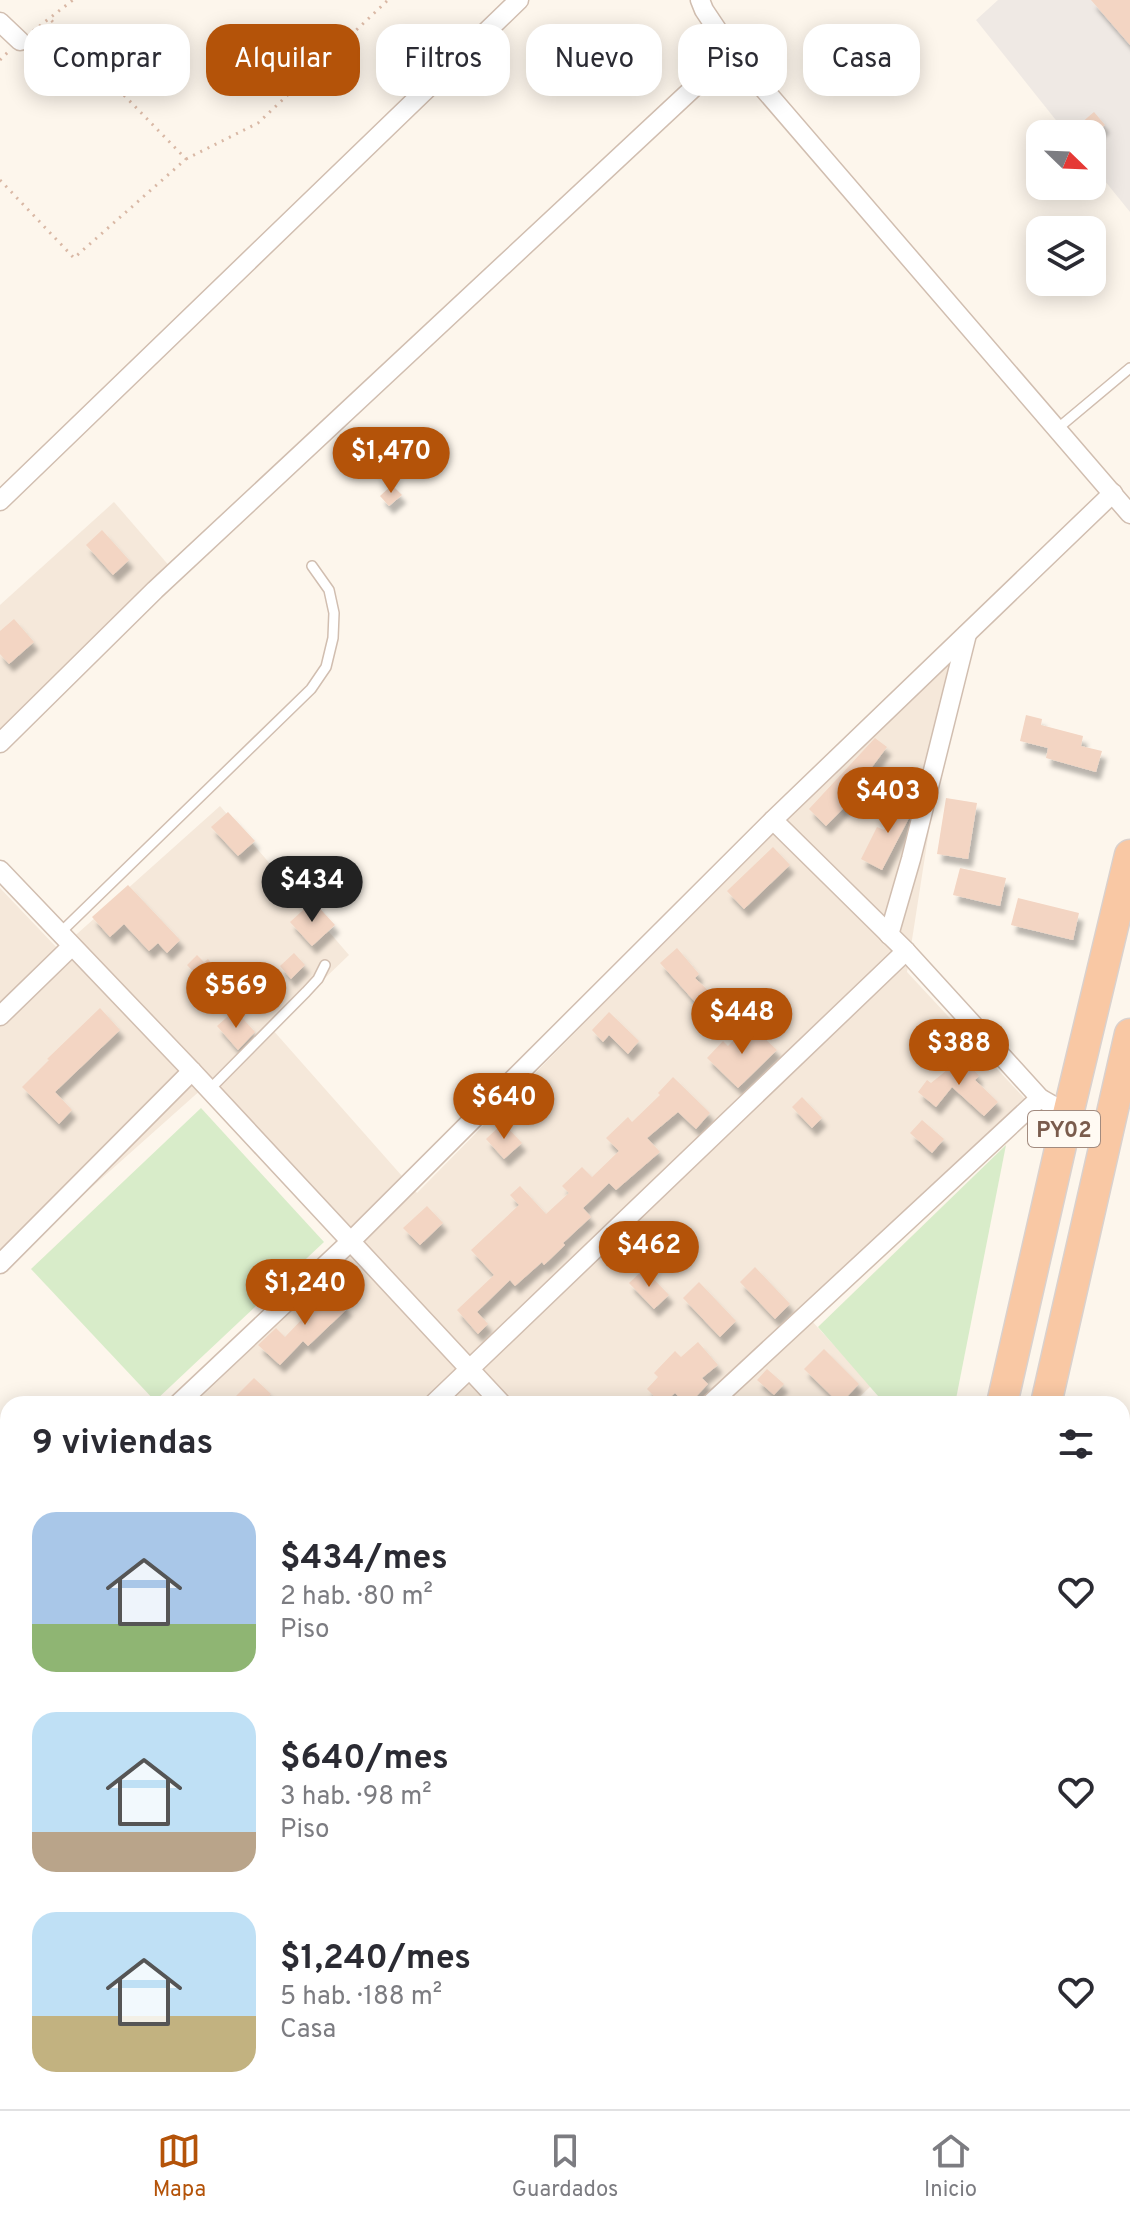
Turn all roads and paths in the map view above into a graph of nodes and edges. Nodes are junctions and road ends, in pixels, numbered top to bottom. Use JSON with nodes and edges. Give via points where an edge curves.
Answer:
{"nodes":[{"id":1,"x":73,"y":0,"type":"edge"},
{"id":2,"x":388,"y":0,"type":"edge"},
{"id":3,"x":519,"y":0,"type":"edge"},
{"id":4,"x":700,"y":0,"type":"edge"},
{"id":5,"x":49,"y":18,"type":"junction"},
{"id":6,"x":0,"y":22,"type":"edge"},
{"id":7,"x":713,"y":24,"type":"edge"},
{"id":8,"x":20,"y":41,"type":"junction"},
{"id":9,"x":0,"y":60,"type":"edge"},
{"id":10,"x":685,"y":96,"type":"edge"},
{"id":11,"x":770,"y":96,"type":"edge"},
{"id":12,"x":186,"y":159,"type":"junction"},
{"id":13,"x":0,"y":180,"type":"edge"},
{"id":14,"x":1130,"y":368,"type":"edge"},
{"id":15,"x":1057,"y":429,"type":"junction"},
{"id":16,"x":1113,"y":493,"type":"junction"},
{"id":17,"x":0,"y":501,"type":"edge"},
{"id":18,"x":1130,"y":514,"type":"edge"},
{"id":19,"x":312,"y":566,"type":"dead end"},
{"id":20,"x":967,"y":634,"type":"junction"},
{"id":21,"x":0,"y":743,"type":"edge"},
{"id":22,"x":773,"y":820,"type":"junction"},
{"id":23,"x":1130,"y":855,"type":"edge"},
{"id":24,"x":0,"y":870,"type":"edge"},
{"id":25,"x":889,"y":935,"type":"junction"},
{"id":26,"x":66,"y":940,"type":"junction"},
{"id":27,"x":906,"y":951,"type":"junction"},
{"id":28,"x":325,"y":965,"type":"dead end"},
{"id":29,"x":0,"y":1016,"type":"edge"},
{"id":30,"x":1130,"y":1034,"type":"edge"},
{"id":31,"x":192,"y":1071,"type":"junction"},
{"id":32,"x":209,"y":1090,"type":"junction"},
{"id":33,"x":1040,"y":1098,"type":"junction"},
{"id":34,"x":1068,"y":1114,"type":"junction"},
{"id":35,"x":350,"y":1242,"type":"junction"},
{"id":36,"x":0,"y":1264,"type":"edge"},
{"id":37,"x":470,"y":1370,"type":"junction"},
{"id":38,"x":186,"y":1396,"type":"edge"},
{"id":39,"x":442,"y":1396,"type":"edge"},
{"id":40,"x":494,"y":1396,"type":"edge"},
{"id":41,"x":719,"y":1396,"type":"edge"},
{"id":42,"x":1004,"y":1396,"type":"edge"},
{"id":43,"x":1048,"y":1396,"type":"edge"}],
"edges":[{"from":1,"to":5,"type":"path"},
{"from":2,"to":12,"type":"path","via":[[258,123]]},
{"from":3,"to":17,"type":"street"},
{"from":4,"to":7,"type":"street"},
{"from":5,"to":8,"type":"path"},
{"from":5,"to":12,"type":"path"},
{"from":6,"to":8,"type":"street"},
{"from":8,"to":9,"type":"path"},
{"from":10,"to":21,"type":"street","via":[[155,590]]},
{"from":11,"to":15,"type":"street"},
{"from":12,"to":13,"type":"path","via":[[74,258]]},
{"from":14,"to":15,"type":"lane"},
{"from":15,"to":16,"type":"street"},
{"from":16,"to":18,"type":"street"},
{"from":16,"to":20,"type":"street"},
{"from":19,"to":26,"type":"lane","via":[[329,590],[334,613],[326,667],[311,689]]},
{"from":20,"to":22,"type":"street"},
{"from":20,"to":25,"type":"street"},
{"from":22,"to":25,"type":"street"},
{"from":22,"to":35,"type":"street"},
{"from":23,"to":34,"type":"highway","number":"PY02"},
{"from":24,"to":26,"type":"street"},
{"from":25,"to":27,"type":"street"},
{"from":26,"to":29,"type":"street"},
{"from":26,"to":31,"type":"street"},
{"from":27,"to":33,"type":"street"},
{"from":27,"to":37,"type":"street"},
{"from":28,"to":32,"type":"lane","via":[[306,992]]},
{"from":30,"to":43,"type":"highway","number":"PY02"},
{"from":31,"to":32,"type":"street"},
{"from":31,"to":36,"type":"street"},
{"from":32,"to":35,"type":"street"},
{"from":33,"to":34,"type":"street"},
{"from":33,"to":41,"type":"street"},
{"from":34,"to":42,"type":"highway","number":"PY02"},
{"from":35,"to":37,"type":"street"},
{"from":35,"to":38,"type":"street"},
{"from":37,"to":39,"type":"street"},
{"from":37,"to":40,"type":"street"}]}
